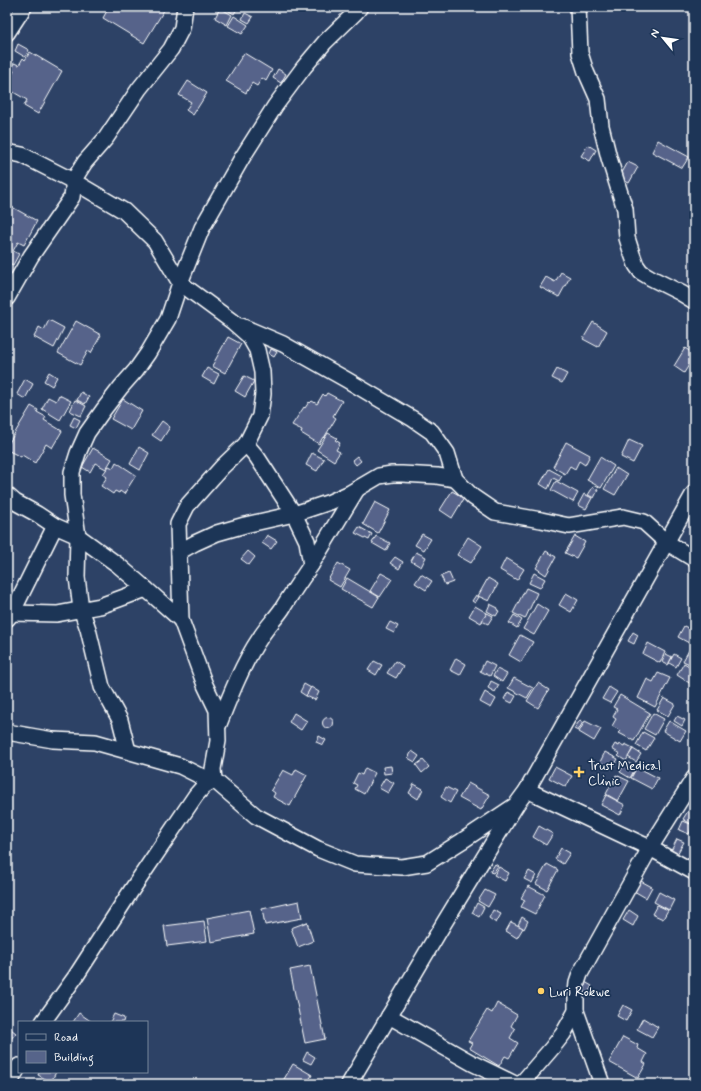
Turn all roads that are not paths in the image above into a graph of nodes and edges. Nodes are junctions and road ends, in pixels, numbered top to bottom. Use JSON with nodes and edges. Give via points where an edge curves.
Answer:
{"nodes":[{"id":1,"x":24,"y":7,"type":"edge"},
{"id":2,"x":185,"y":7,"type":"edge"},
{"id":3,"x":360,"y":7,"type":"edge"},
{"id":4,"x":578,"y":7,"type":"edge"},
{"id":5,"x":7,"y":33,"type":"edge"},
{"id":6,"x":7,"y":152,"type":"edge"},
{"id":7,"x":73,"y":181,"type":"junction"},
{"id":8,"x":180,"y":283,"type":"junction"},
{"id":9,"x":7,"y":298,"type":"edge"},
{"id":10,"x":694,"y":301,"type":"edge"},
{"id":11,"x":233,"y":322,"type":"junction"},
{"id":12,"x":246,"y":444,"type":"junction"},
{"id":13,"x":455,"y":479,"type":"junction"},
{"id":14,"x":358,"y":488,"type":"junction"},
{"id":15,"x":694,"y":493,"type":"edge"},
{"id":16,"x":7,"y":495,"type":"edge"},
{"id":17,"x":294,"y":514,"type":"junction"},
{"id":18,"x":55,"y":526,"type":"junction"},
{"id":19,"x":78,"y":536,"type":"junction"},
{"id":20,"x":666,"y":542,"type":"junction"},
{"id":21,"x":179,"y":552,"type":"junction"},
{"id":22,"x":694,"y":559,"type":"edge"},
{"id":23,"x":311,"y":565,"type":"junction"},
{"id":24,"x":146,"y":589,"type":"junction"},
{"id":25,"x":81,"y":609,"type":"junction"},
{"id":26,"x":10,"y":616,"type":"edge"},
{"id":27,"x":180,"y":620,"type":"junction"},
{"id":28,"x":218,"y":728,"type":"junction"},
{"id":29,"x":7,"y":732,"type":"edge"},
{"id":30,"x":128,"y":751,"type":"junction"},
{"id":31,"x":694,"y":778,"type":"edge"},
{"id":32,"x":214,"y":780,"type":"junction"},
{"id":33,"x":527,"y":790,"type":"junction"},
{"id":34,"x":516,"y":805,"type":"junction"},
{"id":35,"x":650,"y":848,"type":"junction"},
{"id":36,"x":694,"y":872,"type":"edge"},
{"id":37,"x":576,"y":1011,"type":"junction"},
{"id":38,"x":388,"y":1016,"type":"junction"},
{"id":39,"x":44,"y":1021,"type":"edge"},
{"id":40,"x":18,"y":1068,"type":"edge"},
{"id":41,"x":9,"y":1084,"type":"edge"},
{"id":42,"x":349,"y":1084,"type":"edge"},
{"id":43,"x":515,"y":1084,"type":"edge"},
{"id":44,"x":521,"y":1084,"type":"edge"},
{"id":45,"x":602,"y":1084,"type":"edge"}],
"edges":[{"from":1,"to":5,"type":"street"},
{"from":2,"to":7,"type":"street","via":[[182,28],[171,49]]},
{"from":3,"to":8,"type":"street","via":[[325,42],[275,106],[202,228]]},
{"from":4,"to":10,"type":"street","via":[[580,53],[598,99],[601,126],[625,209],[627,238],[636,265],[650,278]]},
{"from":6,"to":7,"type":"street","via":[[22,155]]},
{"from":7,"to":8,"type":"street","via":[[124,211],[155,240]]},
{"from":7,"to":9,"type":"street","via":[[72,197],[31,256]]},
{"from":8,"to":11,"type":"street"},
{"from":8,"to":19,"type":"street","via":[[168,319],[148,353],[87,433],[78,452],[72,472],[72,495]]},
{"from":11,"to":12,"type":"street","via":[[249,336],[257,350],[262,372],[264,394],[260,416]]},
{"from":11,"to":13,"type":"street","via":[[282,344],[420,423],[432,432],[447,453]]},
{"from":12,"to":17,"type":"street"},
{"from":12,"to":21,"type":"street","via":[[187,506],[178,524]]},
{"from":13,"to":14,"type":"street","via":[[392,474],[379,476]]},
{"from":13,"to":20,"type":"street","via":[[473,497],[495,512],[569,526],[623,517],[644,522]]},
{"from":14,"to":17,"type":"street","via":[[330,502]]},
{"from":14,"to":23,"type":"street"},
{"from":15,"to":20,"type":"street"},
{"from":16,"to":18,"type":"street"},
{"from":17,"to":21,"type":"street","via":[[217,533]]},
{"from":17,"to":23,"type":"street","via":[[307,541]]},
{"from":18,"to":19,"type":"street"},
{"from":18,"to":26,"type":"street"},
{"from":19,"to":24,"type":"street"},
{"from":19,"to":25,"type":"street","via":[[77,577]]},
{"from":20,"to":22,"type":"street"},
{"from":20,"to":33,"type":"street"},
{"from":21,"to":27,"type":"street"},
{"from":23,"to":28,"type":"street","via":[[259,638],[228,699]]},
{"from":24,"to":25,"type":"street","via":[[100,606]]},
{"from":24,"to":27,"type":"street"},
{"from":25,"to":26,"type":"street","via":[[57,614]]},
{"from":25,"to":30,"type":"street","via":[[102,687],[120,720]]},
{"from":27,"to":28,"type":"street","via":[[217,710]]},
{"from":28,"to":32,"type":"street"},
{"from":29,"to":30,"type":"street","via":[[53,740],[95,742]]},
{"from":30,"to":32,"type":"street","via":[[180,766]]},
{"from":31,"to":35,"type":"street"},
{"from":32,"to":34,"type":"street","via":[[256,816],[318,849],[355,864],[402,867],[427,862]]},
{"from":32,"to":39,"type":"street","via":[[196,795]]},
{"from":33,"to":34,"type":"street"},
{"from":33,"to":35,"type":"street"},
{"from":34,"to":38,"type":"street"},
{"from":35,"to":36,"type":"street"},
{"from":35,"to":37,"type":"street","via":[[580,974],[577,983]]},
{"from":37,"to":44,"type":"street","via":[[563,1034]]},
{"from":37,"to":45,"type":"street"},
{"from":38,"to":42,"type":"street"},
{"from":38,"to":43,"type":"street"},
{"from":40,"to":41,"type":"street"}]}
